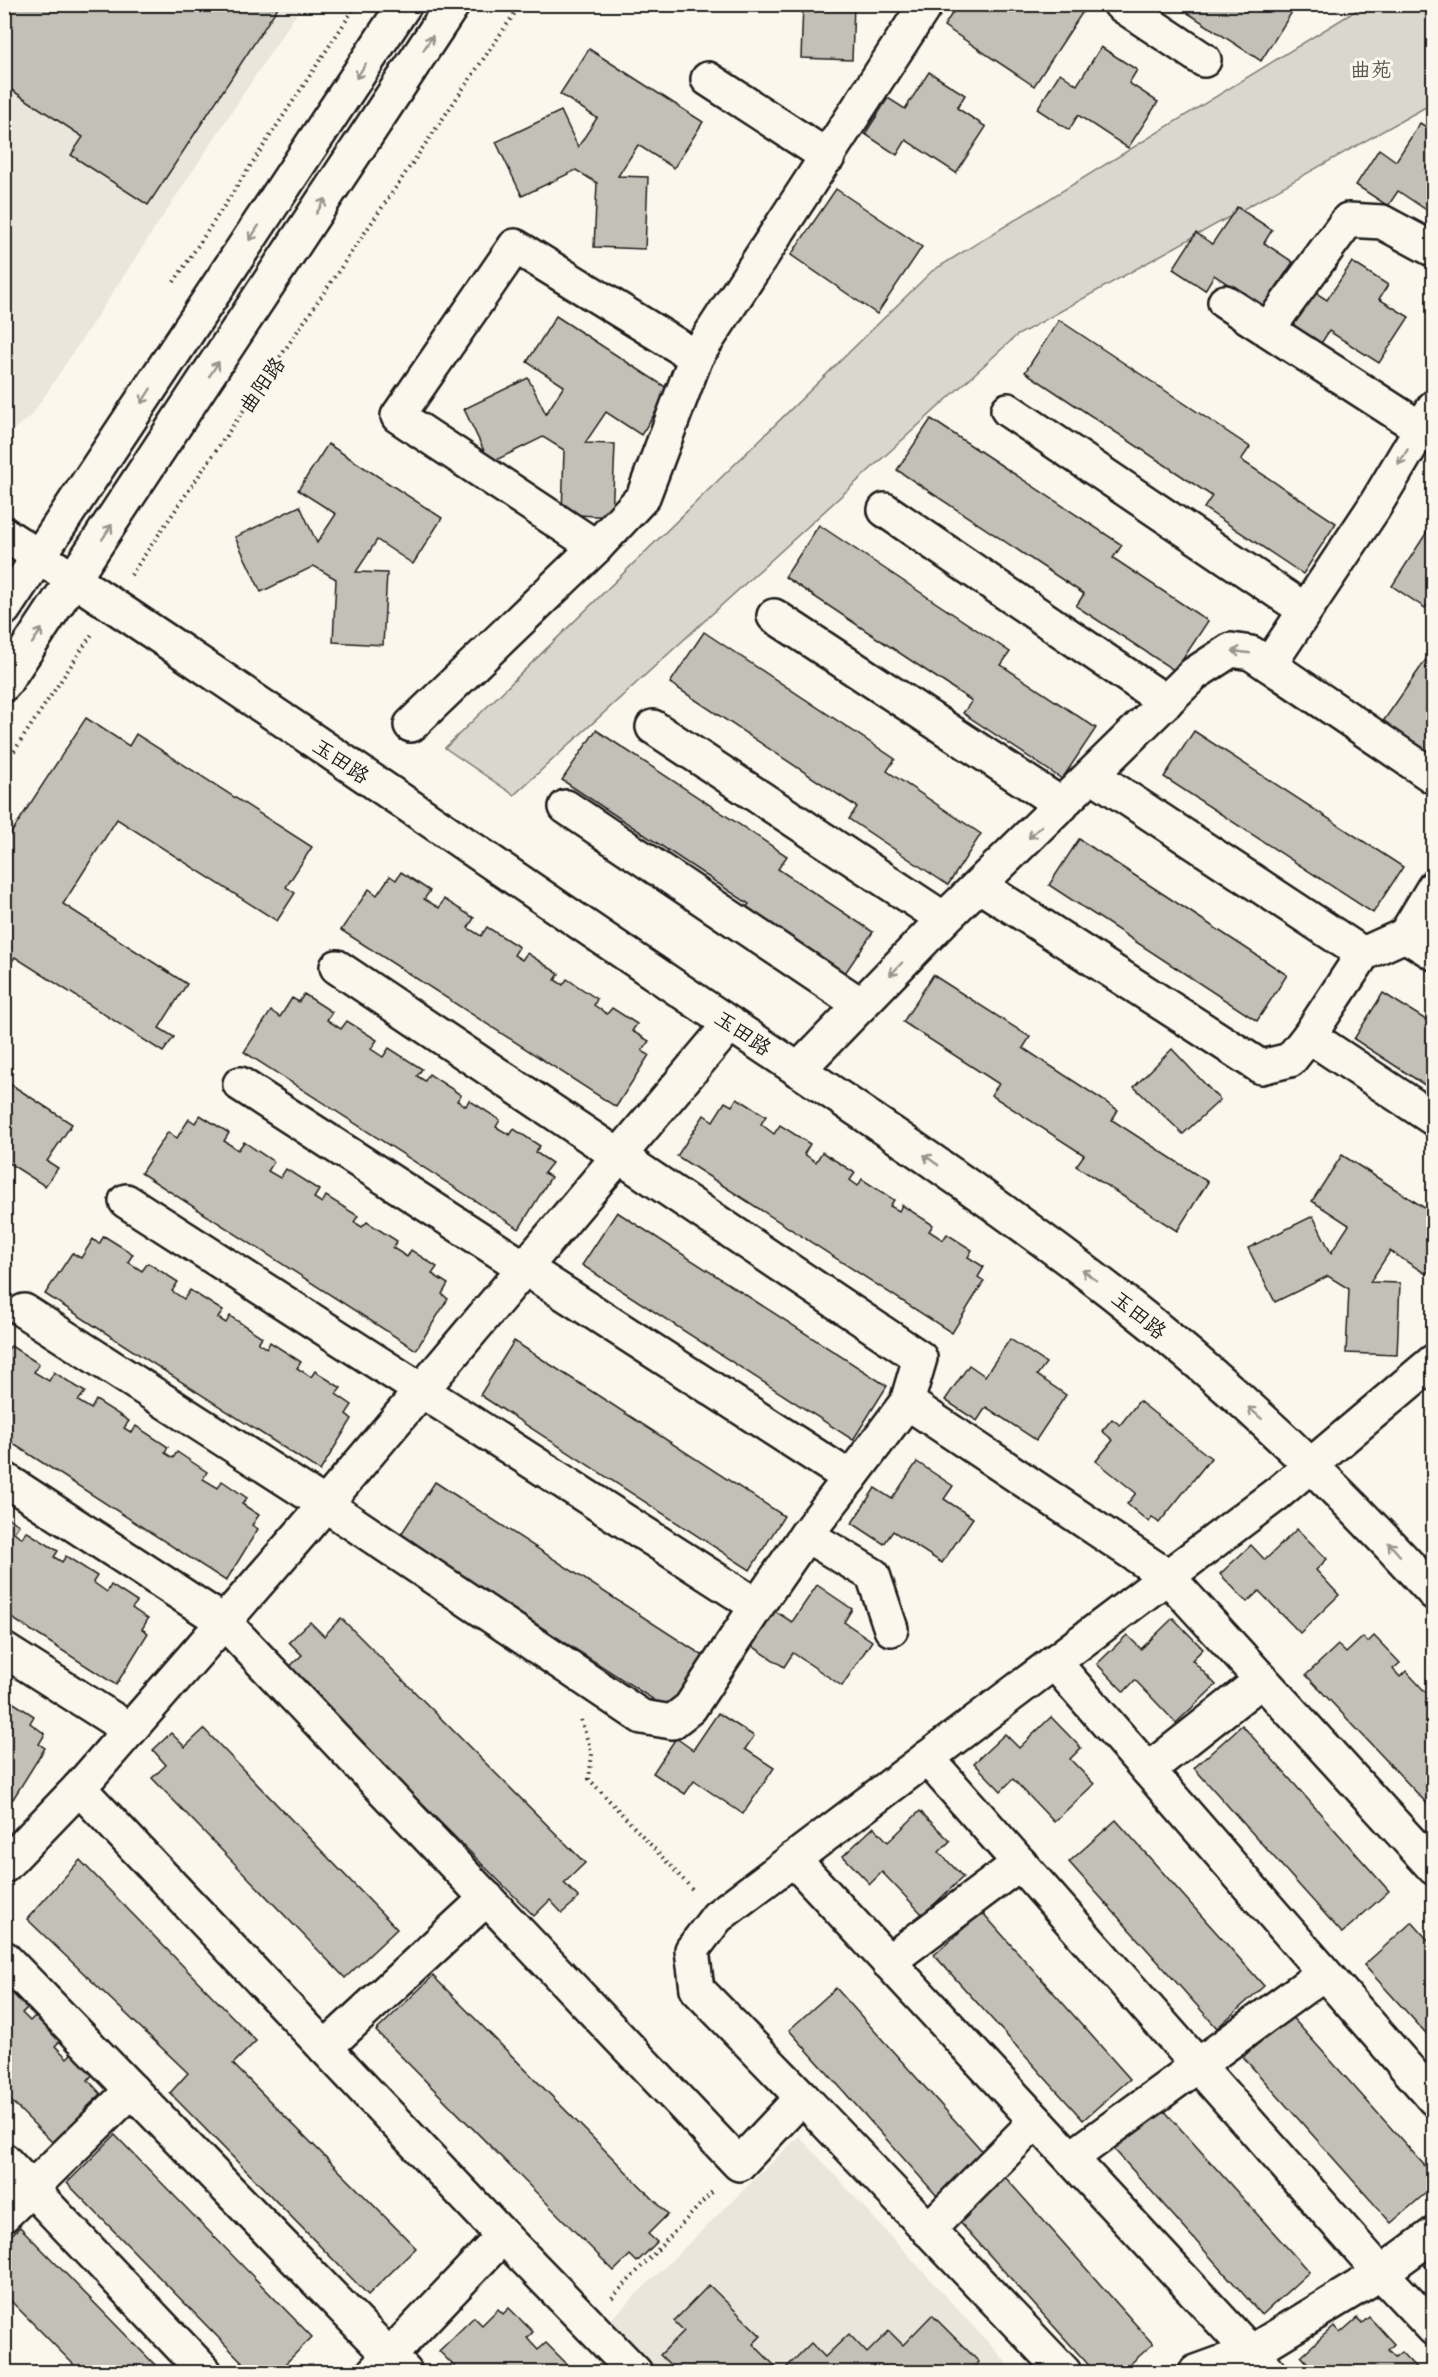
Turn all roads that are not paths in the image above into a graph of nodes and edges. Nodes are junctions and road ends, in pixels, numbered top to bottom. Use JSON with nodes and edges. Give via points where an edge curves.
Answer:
{"nodes":[{"id":1,"x":405,"y":4,"type":"edge"},
{"id":2,"x":453,"y":4,"type":"edge"},
{"id":3,"x":926,"y":4,"type":"edge"},
{"id":4,"x":1120,"y":4,"type":"edge"},
{"id":5,"x":1204,"y":60,"type":"dead end"},
{"id":6,"x":708,"y":79,"type":"dead end"},
{"id":7,"x":828,"y":157,"type":"junction"},
{"id":8,"x":1434,"y":250,"type":"edge"},
{"id":9,"x":1225,"y":302,"type":"dead end"},
{"id":10,"x":1268,"y":329,"type":"junction"},
{"id":11,"x":696,"y":357,"type":"junction"},
{"id":12,"x":1008,"y":410,"type":"dead end"},
{"id":13,"x":1429,"y":424,"type":"edge"},
{"id":14,"x":885,"y":510,"type":"dead end"},
{"id":15,"x":4,"y":534,"type":"edge"},
{"id":16,"x":596,"y":547,"type":"junction"},
{"id":17,"x":40,"y":557,"type":"junction"},
{"id":18,"x":75,"y":581,"type":"junction"},
{"id":19,"x":4,"y":609,"type":"edge"},
{"id":20,"x":1305,"y":610,"type":"junction"},
{"id":21,"x":774,"y":616,"type":"dead end"},
{"id":22,"x":1269,"y":665,"type":"junction"},
{"id":23,"x":4,"y":684,"type":"edge"},
{"id":24,"x":1166,"y":702,"type":"junction"},
{"id":25,"x":411,"y":726,"type":"dead end"},
{"id":26,"x":653,"y":727,"type":"dead end"},
{"id":27,"x":1092,"y":775,"type":"junction"},
{"id":28,"x":1434,"y":777,"type":"edge"},
{"id":29,"x":1062,"y":805,"type":"junction"},
{"id":30,"x":566,"y":807,"type":"dead end"},
{"id":31,"x":980,"y":886,"type":"junction"},
{"id":32,"x":1434,"y":887,"type":"edge"},
{"id":33,"x":944,"y":919,"type":"junction"},
{"id":34,"x":1405,"y":934,"type":"junction"},
{"id":35,"x":1434,"y":953,"type":"edge"},
{"id":36,"x":1363,"y":954,"type":"junction"},
{"id":37,"x":337,"y":967,"type":"dead end"},
{"id":38,"x":861,"y":1005,"type":"junction"},
{"id":39,"x":730,"y":1024,"type":"junction"},
{"id":40,"x":1309,"y":1036,"type":"junction"},
{"id":41,"x":798,"y":1070,"type":"junction"},
{"id":42,"x":240,"y":1084,"type":"dead end"},
{"id":43,"x":1434,"y":1119,"type":"edge"},
{"id":44,"x":618,"y":1157,"type":"junction"},
{"id":45,"x":126,"y":1201,"type":"dead end"},
{"id":46,"x":524,"y":1267,"type":"junction"},
{"id":47,"x":24,"y":1311,"type":"dead end"},
{"id":48,"x":1434,"y":1361,"type":"edge"},
{"id":49,"x":422,"y":1389,"type":"junction"},
{"id":50,"x":907,"y":1402,"type":"junction"},
{"id":51,"x":1312,"y":1465,"type":"junction"},
{"id":52,"x":850,"y":1478,"type":"junction"},
{"id":53,"x":4,"y":1479,"type":"edge"},
{"id":54,"x":326,"y":1505,"type":"junction"},
{"id":55,"x":806,"y":1535,"type":"junction"},
{"id":56,"x":1167,"y":1576,"type":"junction"},
{"id":57,"x":1434,"y":1593,"type":"edge"},
{"id":58,"x":757,"y":1606,"type":"junction"},
{"id":59,"x":224,"y":1622,"type":"junction"},
{"id":60,"x":891,"y":1629,"type":"dead end"},
{"id":61,"x":4,"y":1650,"type":"edge"},
{"id":62,"x":1054,"y":1662,"type":"junction"},
{"id":63,"x":1262,"y":1680,"type":"junction"},
{"id":64,"x":130,"y":1730,"type":"junction"},
{"id":65,"x":927,"y":1758,"type":"junction"},
{"id":66,"x":1148,"y":1770,"type":"junction"},
{"id":67,"x":79,"y":1788,"type":"junction"},
{"id":68,"x":9,"y":1855,"type":"edge"},
{"id":69,"x":794,"y":1859,"type":"junction"},
{"id":70,"x":1020,"y":1863,"type":"junction"},
{"id":71,"x":1434,"y":1868,"type":"edge"},
{"id":72,"x":487,"y":1898,"type":"junction"},
{"id":73,"x":4,"y":1958,"type":"edge"},
{"id":74,"x":888,"y":1962,"type":"junction"},
{"id":75,"x":1324,"y":1973,"type":"junction"},
{"id":76,"x":325,"y":2048,"type":"junction"},
{"id":77,"x":1198,"y":2065,"type":"junction"},
{"id":78,"x":132,"y":2090,"type":"junction"},
{"id":79,"x":802,"y":2097,"type":"junction"},
{"id":80,"x":1434,"y":2098,"type":"edge"},
{"id":81,"x":1036,"y":2121,"type":"junction"},
{"id":82,"x":1071,"y":2158,"type":"junction"},
{"id":83,"x":4,"y":2160,"type":"edge"},
{"id":84,"x":32,"y":2189,"type":"junction"},
{"id":85,"x":4,"y":2216,"type":"edge"},
{"id":86,"x":928,"y":2230,"type":"junction"},
{"id":87,"x":1434,"y":2234,"type":"edge"},
{"id":88,"x":503,"y":2236,"type":"junction"},
{"id":89,"x":1381,"y":2273,"type":"junction"},
{"id":90,"x":1434,"y":2329,"type":"edge"},
{"id":91,"x":1260,"y":2362,"type":"edge"},
{"id":92,"x":390,"y":2367,"type":"edge"},
{"id":93,"x":205,"y":2373,"type":"edge"},
{"id":94,"x":635,"y":2373,"type":"edge"},
{"id":95,"x":1064,"y":2373,"type":"edge"},
{"id":96,"x":1196,"y":2373,"type":"edge"}],
"edges":[{"from":1,"to":17,"type":"street","one_way":true},
{"from":18,"to":2,"type":"street","one_way":true},
{"from":3,"to":7,"type":"street"},
{"from":4,"to":5,"type":"street"},
{"from":6,"to":7,"type":"street"},
{"from":7,"to":11,"type":"street"},
{"from":8,"to":10,"type":"street","via":[[1382,222],[1348,220]]},
{"from":9,"to":10,"type":"street"},
{"from":10,"to":13,"type":"street"},
{"from":11,"to":16,"type":"street","via":[[643,497]]},
{"from":11,"to":16,"type":"street","via":[[515,246],[398,416]]},
{"from":12,"to":20,"type":"street"},
{"from":13,"to":20,"type":"street","one_way":true},
{"from":14,"to":24,"type":"street"},
{"from":15,"to":17,"type":"street","name":"玉田路"},
{"from":16,"to":25,"type":"street"},
{"from":17,"to":18,"type":"street","name":"玉田路"},
{"from":17,"to":19,"type":"street"},
{"from":23,"to":18,"type":"street","one_way":true},
{"from":18,"to":39,"type":"street","name":"玉田路"},
{"from":20,"to":22,"type":"street"},
{"from":21,"to":29,"type":"street"},
{"from":22,"to":24,"type":"street","one_way":true,"via":[[1251,653],[1231,650],[1194,674]]},
{"from":22,"to":28,"type":"street"},
{"from":24,"to":27,"type":"street"},
{"from":26,"to":33,"type":"street"},
{"from":27,"to":29,"type":"street"},
{"from":27,"to":36,"type":"street"},
{"from":29,"to":31,"type":"street","one_way":true},
{"from":30,"to":38,"type":"street"},
{"from":31,"to":33,"type":"street"},
{"from":31,"to":40,"type":"street","via":[[1261,1066],[1290,1060]]},
{"from":32,"to":34,"type":"street"},
{"from":33,"to":38,"type":"street","one_way":true},
{"from":34,"to":35,"type":"street"},
{"from":34,"to":36,"type":"street"},
{"from":36,"to":40,"type":"street"},
{"from":37,"to":44,"type":"street"},
{"from":38,"to":41,"type":"street"},
{"from":39,"to":41,"type":"street","name":"玉田路"},
{"from":39,"to":44,"type":"street"},
{"from":40,"to":43,"type":"street"},
{"from":51,"to":41,"type":"street","name":"玉田路","one_way":true,"via":[[1114,1294]]},
{"from":42,"to":46,"type":"street"},
{"from":44,"to":46,"type":"street"},
{"from":44,"to":50,"type":"street","via":[[920,1358]]},
{"from":45,"to":49,"type":"street"},
{"from":46,"to":49,"type":"street"},
{"from":46,"to":52,"type":"street"},
{"from":47,"to":54,"type":"street"},
{"from":48,"to":51,"type":"street"},
{"from":49,"to":54,"type":"street"},
{"from":49,"to":58,"type":"street"},
{"from":50,"to":52,"type":"street"},
{"from":50,"to":56,"type":"street"},
{"from":51,"to":56,"type":"street"},
{"from":57,"to":51,"type":"street","name":"玉田路","one_way":true},
{"from":52,"to":55,"type":"street"},
{"from":53,"to":59,"type":"street"},
{"from":54,"to":58,"type":"street","via":[[642,1717],[672,1722],[690,1708]]},
{"from":54,"to":59,"type":"street"},
{"from":55,"to":58,"type":"street"},
{"from":55,"to":60,"type":"street","via":[[873,1575]]},
{"from":56,"to":62,"type":"street"},
{"from":56,"to":63,"type":"street"},
{"from":59,"to":64,"type":"street"},
{"from":59,"to":72,"type":"street"},
{"from":61,"to":64,"type":"street"},
{"from":62,"to":65,"type":"street"},
{"from":62,"to":66,"type":"street"},
{"from":63,"to":66,"type":"street"},
{"from":63,"to":71,"type":"street"},
{"from":64,"to":67,"type":"street"},
{"from":65,"to":69,"type":"street"},
{"from":65,"to":70,"type":"street"},
{"from":66,"to":75,"type":"street"},
{"from":67,"to":68,"type":"street"},
{"from":67,"to":76,"type":"street"},
{"from":69,"to":74,"type":"street"},
{"from":69,"to":79,"type":"street","via":[[717,1917],[692,1950],[697,1989]]},
{"from":70,"to":74,"type":"street"},
{"from":70,"to":77,"type":"street"},
{"from":72,"to":76,"type":"street"},
{"from":72,"to":79,"type":"street","via":[[739,2164]]},
{"from":73,"to":78,"type":"street"},
{"from":74,"to":81,"type":"street"},
{"from":75,"to":77,"type":"street"},
{"from":75,"to":80,"type":"street"},
{"from":76,"to":88,"type":"street"},
{"from":77,"to":82,"type":"street"},
{"from":77,"to":89,"type":"street"},
{"from":78,"to":84,"type":"street"},
{"from":78,"to":92,"type":"street"},
{"from":79,"to":86,"type":"street"},
{"from":81,"to":82,"type":"street"},
{"from":81,"to":86,"type":"street"},
{"from":82,"to":91,"type":"street"},
{"from":83,"to":84,"type":"street"},
{"from":84,"to":85,"type":"street"},
{"from":84,"to":93,"type":"street"},
{"from":86,"to":95,"type":"street"},
{"from":87,"to":89,"type":"street"},
{"from":88,"to":92,"type":"street"},
{"from":88,"to":94,"type":"street"},
{"from":89,"to":90,"type":"street"},
{"from":89,"to":91,"type":"street"},
{"from":91,"to":96,"type":"street"}]}
